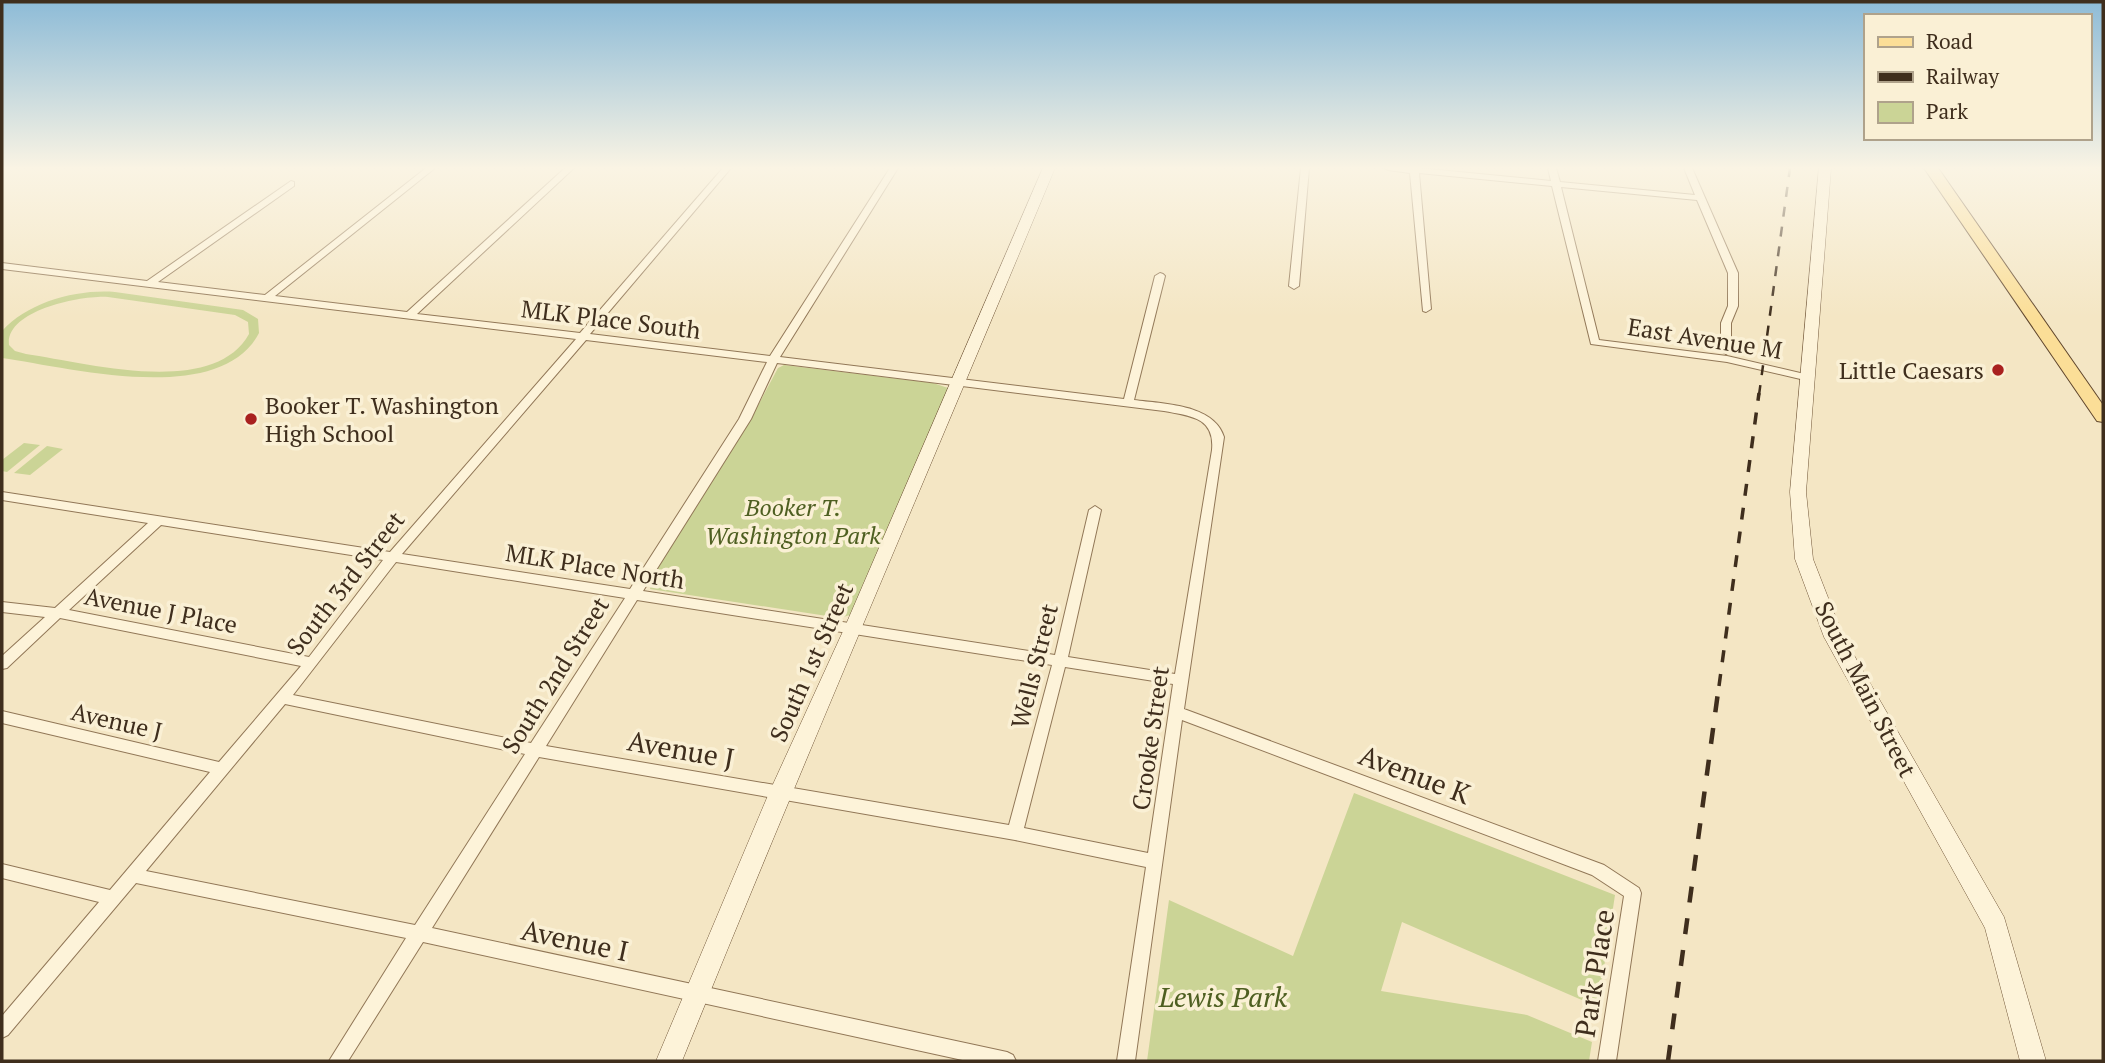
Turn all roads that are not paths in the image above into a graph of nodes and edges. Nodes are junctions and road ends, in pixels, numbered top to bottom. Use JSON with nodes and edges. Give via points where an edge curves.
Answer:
{"nodes":[{"id":1,"x":243,"y":218,"type":"edge"},
{"id":2,"x":368,"y":218,"type":"edge"},
{"id":3,"x":516,"y":218,"type":"edge"},
{"id":4,"x":684,"y":218,"type":"edge"},
{"id":5,"x":863,"y":218,"type":"edge"},
{"id":6,"x":1028,"y":218,"type":"edge"},
{"id":7,"x":1300,"y":218,"type":"edge"},
{"id":8,"x":1418,"y":218,"type":"edge"},
{"id":9,"x":1564,"y":218,"type":"edge"},
{"id":10,"x":1709,"y":218,"type":"edge"},
{"id":11,"x":1821,"y":218,"type":"edge"},
{"id":12,"x":1965,"y":218,"type":"edge"},
{"id":13,"x":2,"y":267,"type":"edge"},
{"id":14,"x":1160,"y":276,"type":"dead end"},
{"id":15,"x":149,"y":284,"type":"junction"},
{"id":16,"x":1294,"y":286,"type":"dead end"},
{"id":17,"x":267,"y":298,"type":"junction"},
{"id":18,"x":1426,"y":309,"type":"dead end"},
{"id":19,"x":409,"y":316,"type":"junction"},
{"id":20,"x":582,"y":337,"type":"junction"},
{"id":21,"x":1726,"y":351,"type":"dead end"},
{"id":22,"x":774,"y":360,"type":"junction"},
{"id":23,"x":1809,"y":378,"type":"junction"},
{"id":24,"x":959,"y":383,"type":"junction"},
{"id":25,"x":1128,"y":403,"type":"junction"},
{"id":26,"x":2103,"y":417,"type":"edge"},
{"id":27,"x":1212,"y":424,"type":"joint"},
{"id":28,"x":2,"y":496,"type":"edge"},
{"id":29,"x":1095,"y":510,"type":"dead end"},
{"id":30,"x":159,"y":520,"type":"junction"},
{"id":31,"x":393,"y":557,"type":"junction"},
{"id":32,"x":632,"y":595,"type":"junction"},
{"id":33,"x":2,"y":607,"type":"edge"},
{"id":34,"x":58,"y":613,"type":"junction"},
{"id":35,"x":854,"y":629,"type":"junction"},
{"id":36,"x":1060,"y":661,"type":"junction"},
{"id":37,"x":312,"y":663,"type":"junction"},
{"id":38,"x":2,"y":664,"type":"edge"},
{"id":39,"x":1181,"y":680,"type":"junction"},
{"id":40,"x":282,"y":698,"type":"junction"},
{"id":41,"x":1176,"y":712,"type":"junction"},
{"id":42,"x":2,"y":718,"type":"edge"},
{"id":43,"x":535,"y":750,"type":"junction"},
{"id":44,"x":222,"y":769,"type":"junction"},
{"id":45,"x":780,"y":793,"type":"junction"},
{"id":46,"x":1015,"y":833,"type":"junction"},
{"id":47,"x":1155,"y":862,"type":"junction"},
{"id":48,"x":2,"y":871,"type":"edge"},
{"id":49,"x":132,"y":875,"type":"junction"},
{"id":50,"x":1633,"y":893,"type":"joint"},
{"id":51,"x":112,"y":898,"type":"junction"},
{"id":52,"x":418,"y":933,"type":"junction"},
{"id":53,"x":698,"y":994,"type":"junction"},
{"id":54,"x":2,"y":1029,"type":"edge"},
{"id":55,"x":338,"y":1061,"type":"edge"},
{"id":56,"x":669,"y":1061,"type":"edge"},
{"id":57,"x":1007,"y":1061,"type":"edge"},
{"id":58,"x":1126,"y":1061,"type":"edge"},
{"id":59,"x":1607,"y":1061,"type":"edge"},
{"id":60,"x":2033,"y":1061,"type":"edge"}],
"edges":[{"from":1,"to":15,"type":"street"},
{"from":2,"to":17,"type":"street"},
{"from":3,"to":19,"type":"street"},
{"from":4,"to":20,"type":"street","name":"South 3rd Street"},
{"from":5,"to":22,"type":"street","name":"South 2nd Street"},
{"from":6,"to":24,"type":"street","name":"South 1st Street"},
{"from":7,"to":16,"type":"street"},
{"from":8,"to":18,"type":"street"},
{"from":9,"to":23,"type":"street","name":"East Avenue M","via":[[1595,342],[1727,359]]},
{"from":10,"to":21,"type":"street","via":[[1732,273],[1733,306],[1726,323]]},
{"from":11,"to":23,"type":"street","name":"South Main Street"},
{"from":12,"to":26,"type":"main road"},
{"from":13,"to":15,"type":"street","name":"MLK Place South"},
{"from":14,"to":25,"type":"street"},
{"from":15,"to":17,"type":"street","name":"MLK Place South"},
{"from":17,"to":19,"type":"street","name":"MLK Place South"},
{"from":19,"to":20,"type":"street","name":"MLK Place South"},
{"from":20,"to":22,"type":"street","name":"MLK Place South"},
{"from":20,"to":31,"type":"street","name":"South 3rd Street"},
{"from":22,"to":24,"type":"street","name":"MLK Place South"},
{"from":22,"to":32,"type":"street","name":"South 2nd Street","via":[[746,419]]},
{"from":23,"to":60,"type":"street","name":"South Main Street","via":[[1798,492],[1804,559],[1834,636],[1996,925]]},
{"from":24,"to":25,"type":"street","name":"MLK Place South"},
{"from":24,"to":35,"type":"street","name":"South 1st Street"},
{"from":25,"to":27,"type":"street","name":"MLK Place South","via":[[1181,411]]},
{"from":27,"to":39,"type":"street","name":"Crooke Street","via":[[1218,433],[1218,450]]},
{"from":28,"to":30,"type":"street","name":"MLK Place North"},
{"from":29,"to":36,"type":"street","name":"Wells Street"},
{"from":30,"to":31,"type":"street","name":"MLK Place North"},
{"from":30,"to":34,"type":"street"},
{"from":31,"to":32,"type":"street","name":"MLK Place North"},
{"from":31,"to":37,"type":"street","name":"South 3rd Street"},
{"from":32,"to":35,"type":"street","name":"MLK Place North"},
{"from":32,"to":43,"type":"street","name":"South 2nd Street"},
{"from":33,"to":34,"type":"street","name":"Avenue J Place"},
{"from":34,"to":37,"type":"street","name":"Avenue J Place"},
{"from":34,"to":38,"type":"street"},
{"from":35,"to":36,"type":"street","name":"MLK Place North"},
{"from":35,"to":45,"type":"street","name":"South 1st Street"},
{"from":36,"to":39,"type":"street","name":"MLK Place North"},
{"from":36,"to":46,"type":"street","name":"Wells Street"},
{"from":37,"to":40,"type":"street","name":"South 3rd Street"},
{"from":39,"to":41,"type":"street","name":"Crooke Street"},
{"from":40,"to":43,"type":"street","name":"Avenue J"},
{"from":40,"to":44,"type":"street","name":"South 3rd Street"},
{"from":41,"to":47,"type":"street","name":"Crooke Street"},
{"from":41,"to":50,"type":"street","name":"Avenue K","via":[[1598,870]]},
{"from":42,"to":44,"type":"street","name":"Avenue J"},
{"from":43,"to":45,"type":"street","name":"Avenue J"},
{"from":43,"to":52,"type":"street","name":"South 2nd Street"},
{"from":44,"to":49,"type":"street","name":"South 3rd Street"},
{"from":45,"to":46,"type":"street","name":"Avenue J"},
{"from":45,"to":53,"type":"street","name":"South 1st Street"},
{"from":46,"to":47,"type":"street","name":"Avenue J"},
{"from":47,"to":58,"type":"street","name":"Crooke Street"},
{"from":48,"to":51,"type":"street"},
{"from":49,"to":51,"type":"street","name":"South 3rd Street"},
{"from":49,"to":52,"type":"street","name":"Avenue I"},
{"from":50,"to":59,"type":"street","name":"Park Place"},
{"from":51,"to":54,"type":"street","name":"South 3rd Street"},
{"from":52,"to":53,"type":"street","name":"Avenue I"},
{"from":52,"to":55,"type":"street","name":"South 2nd Street"},
{"from":53,"to":56,"type":"street","name":"South 1st Street"},
{"from":53,"to":57,"type":"street","name":"Avenue I"}]}
